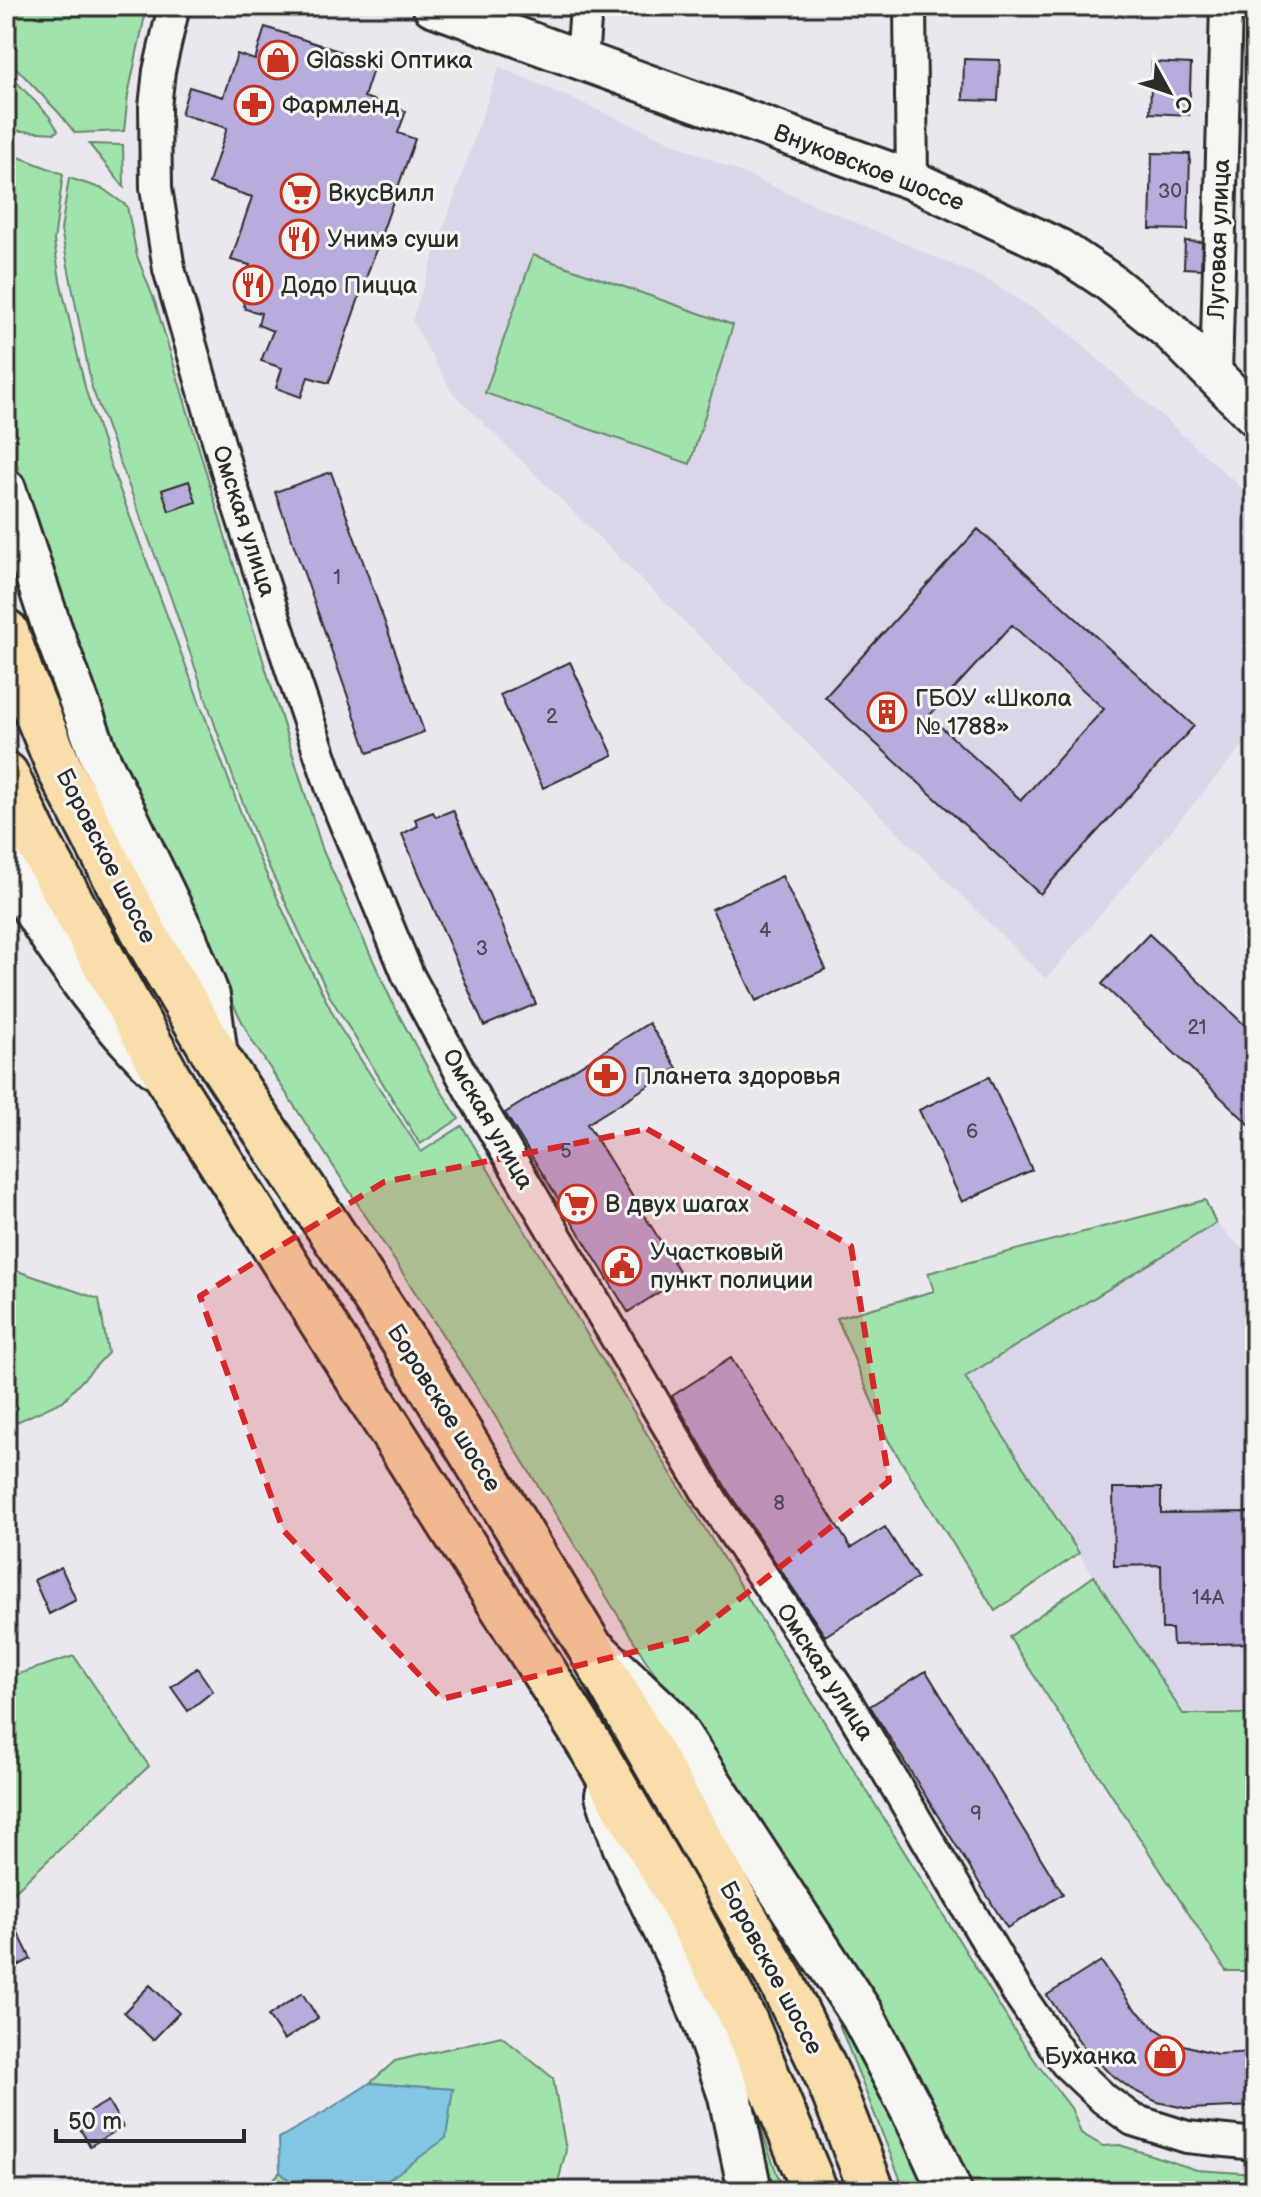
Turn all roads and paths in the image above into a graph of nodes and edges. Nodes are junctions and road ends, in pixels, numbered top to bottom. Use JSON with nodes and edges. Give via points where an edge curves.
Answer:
{"nodes":[{"id":1,"x":174,"y":6,"type":"edge"},
{"id":2,"x":432,"y":6,"type":"edge"},
{"id":3,"x":586,"y":6,"type":"edge"},
{"id":4,"x":910,"y":6,"type":"edge"},
{"id":5,"x":1226,"y":6,"type":"edge"},
{"id":6,"x":582,"y":61,"type":"junction"},
{"id":7,"x":912,"y":180,"type":"junction"},
{"id":8,"x":1216,"y":376,"type":"junction"},
{"id":9,"x":1255,"y":416,"type":"edge"},
{"id":10,"x":6,"y":489,"type":"edge"},
{"id":11,"x":6,"y":632,"type":"edge"},
{"id":12,"x":6,"y":775,"type":"edge"},
{"id":13,"x":6,"y":866,"type":"edge"},
{"id":14,"x":218,"y":1059,"type":"junction"},
{"id":15,"x":174,"y":1088,"type":"junction"},
{"id":16,"x":588,"y":1644,"type":"junction"},
{"id":17,"x":592,"y":1748,"type":"junction"},
{"id":18,"x":1255,"y":2144,"type":"edge"},
{"id":19,"x":750,"y":2191,"type":"edge"},
{"id":20,"x":815,"y":2191,"type":"edge"},
{"id":21,"x":872,"y":2191,"type":"edge"},
{"id":22,"x":950,"y":2191,"type":"edge"}],
"edges":[{"from":1,"to":18,"type":"street","name":"Омская улица","via":[[155,107],[156,188],[169,269],[227,471],[308,719],[408,975],[713,1502],[843,1696],[1016,1990],[1066,2063],[1133,2120],[1187,2137]]},
{"from":2,"to":6,"type":"street","name":"Внуковское шоссе"},
{"from":3,"to":6,"type":"street"},
{"from":4,"to":7,"type":"street"},
{"from":5,"to":8,"type":"street","name":"Луговая улица"},
{"from":6,"to":7,"type":"street","name":"Внуковское шоссе"},
{"from":7,"to":8,"type":"street","name":"Внуковское шоссе","via":[[1084,264],[1172,333]]},
{"from":8,"to":9,"type":"street","name":"Внуковское шоссе"},
{"from":10,"to":14,"type":"street","via":[[99,756],[210,996]]},
{"from":11,"to":14,"type":"main road","name":"Боровское шоссе","via":[[76,803]]},
{"from":12,"to":15,"type":"main road","name":"Боровское шоссе"},
{"from":13,"to":15,"type":"street","via":[[41,926],[109,1021]]},
{"from":14,"to":16,"type":"main road","name":"Боровское шоссе","via":[[404,1342]]},
{"from":15,"to":17,"type":"main road","name":"Боровское шоссе"},
{"from":16,"to":21,"type":"main road","name":"Боровское шоссе","via":[[782,1983],[828,2077]]},
{"from":16,"to":22,"type":"main road","via":[[668,1719],[862,2015]]},
{"from":17,"to":19,"type":"main road","via":[[624,1845],[703,2017],[730,2096]]},
{"from":17,"to":20,"type":"main road","name":"Боровское шоссе","via":[[745,2022]]}]}
